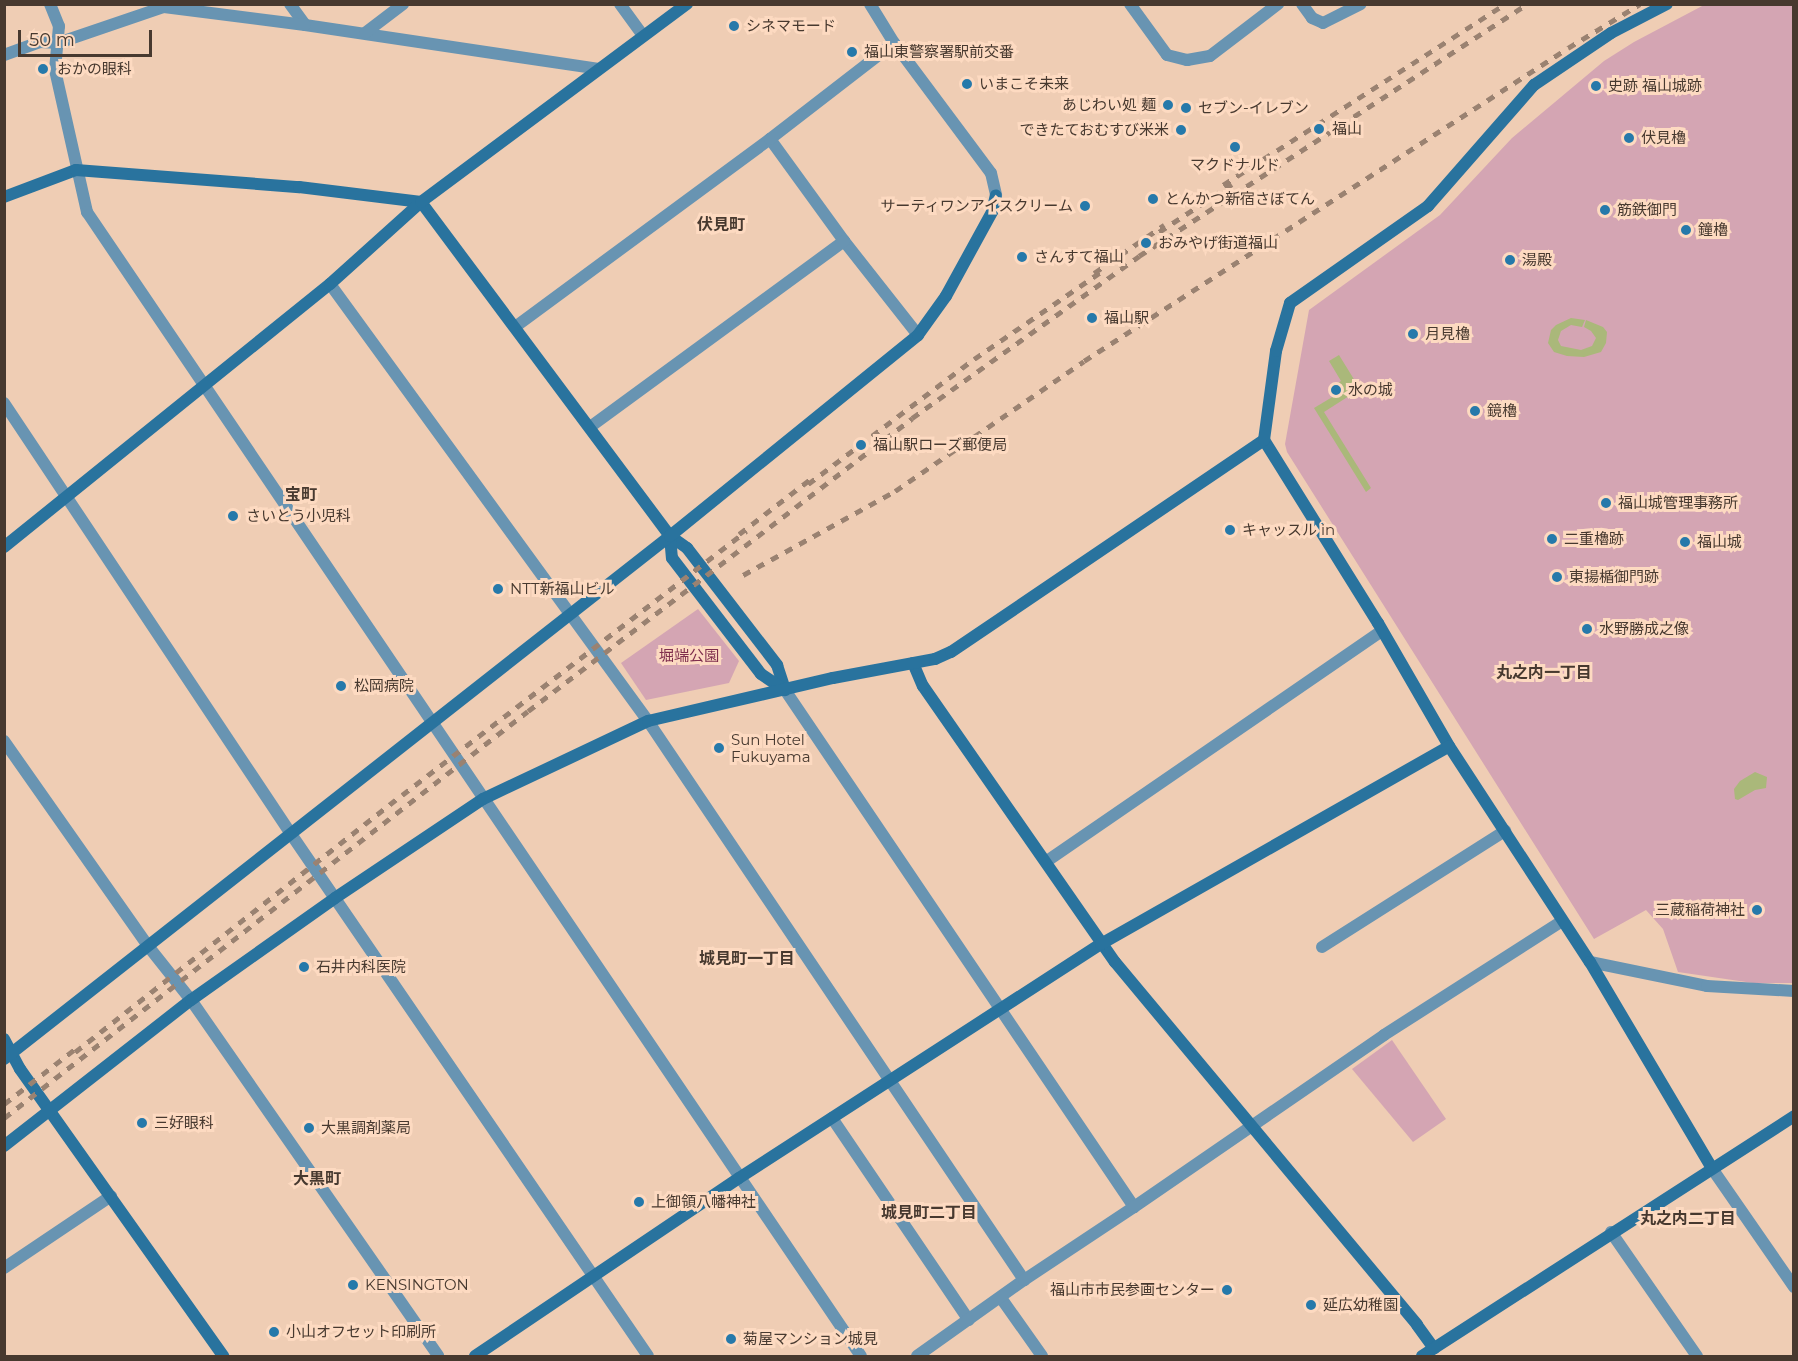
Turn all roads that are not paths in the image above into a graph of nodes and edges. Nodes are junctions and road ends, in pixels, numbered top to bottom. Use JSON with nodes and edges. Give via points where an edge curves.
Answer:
{"nodes":[{"id":1,"x":50,"y":4,"type":"edge"},
{"id":2,"x":290,"y":4,"type":"edge"},
{"id":3,"x":403,"y":4,"type":"edge"},
{"id":4,"x":621,"y":4,"type":"edge"},
{"id":5,"x":687,"y":4,"type":"edge"},
{"id":6,"x":870,"y":4,"type":"edge"},
{"id":7,"x":1130,"y":4,"type":"edge"},
{"id":8,"x":1278,"y":4,"type":"edge"},
{"id":9,"x":1302,"y":4,"type":"edge"},
{"id":10,"x":1361,"y":4,"type":"edge"},
{"id":11,"x":1666,"y":4,"type":"edge"},
{"id":12,"x":164,"y":6,"type":"edge"},
{"id":13,"x":305,"y":25,"type":"junction"},
{"id":14,"x":365,"y":33,"type":"junction"},
{"id":15,"x":643,"y":36,"type":"junction"},
{"id":16,"x":58,"y":43,"type":"junction"},
{"id":17,"x":894,"y":43,"type":"junction"},
{"id":18,"x":4,"y":55,"type":"edge"},
{"id":19,"x":599,"y":69,"type":"junction"},
{"id":20,"x":770,"y":139,"type":"junction"},
{"id":21,"x":76,"y":170,"type":"junction"},
{"id":22,"x":4,"y":197,"type":"edge"},
{"id":23,"x":421,"y":202,"type":"junction"},
{"id":24,"x":844,"y":241,"type":"junction"},
{"id":25,"x":330,"y":284,"type":"junction"},
{"id":26,"x":515,"y":327,"type":"junction"},
{"id":27,"x":918,"y":335,"type":"junction"},
{"id":28,"x":203,"y":387,"type":"junction"},
{"id":29,"x":4,"y":403,"type":"edge"},
{"id":30,"x":590,"y":428,"type":"junction"},
{"id":31,"x":1264,"y":440,"type":"junction"},
{"id":32,"x":68,"y":497,"type":"junction"},
{"id":33,"x":670,"y":536,"type":"junction"},
{"id":34,"x":4,"y":547,"type":"edge"},
{"id":35,"x":570,"y":612,"type":"junction"},
{"id":36,"x":1382,"y":631,"type":"junction"},
{"id":37,"x":913,"y":663,"type":"junction"},
{"id":38,"x":784,"y":690,"type":"junction"},
{"id":39,"x":648,"y":721,"type":"junction"},
{"id":40,"x":430,"y":723,"type":"junction"},
{"id":41,"x":4,"y":741,"type":"edge"},
{"id":42,"x":1449,"y":746,"type":"junction"},
{"id":43,"x":483,"y":799,"type":"junction"},
{"id":44,"x":1505,"y":831,"type":"junction"},
{"id":45,"x":291,"y":834,"type":"junction"},
{"id":46,"x":1047,"y":861,"type":"junction"},
{"id":47,"x":335,"y":898,"type":"junction"},
{"id":48,"x":1562,"y":921,"type":"junction"},
{"id":49,"x":144,"y":941,"type":"junction"},
{"id":50,"x":1101,"y":944,"type":"junction"},
{"id":51,"x":1322,"y":947,"type":"dead end"},
{"id":52,"x":1590,"y":962,"type":"junction"},
{"id":53,"x":1794,"y":991,"type":"edge"},
{"id":54,"x":190,"y":1000,"type":"junction"},
{"id":55,"x":1001,"y":1008,"type":"junction"},
{"id":56,"x":4,"y":1039,"type":"edge"},
{"id":57,"x":8,"y":1056,"type":"edge"},
{"id":58,"x":890,"y":1080,"type":"junction"},
{"id":59,"x":50,"y":1110,"type":"junction"},
{"id":60,"x":1794,"y":1116,"type":"edge"},
{"id":61,"x":832,"y":1118,"type":"junction"},
{"id":62,"x":1251,"y":1126,"type":"junction"},
{"id":63,"x":4,"y":1146,"type":"edge"},
{"id":64,"x":1711,"y":1167,"type":"junction"},
{"id":65,"x":739,"y":1178,"type":"junction"},
{"id":66,"x":111,"y":1196,"type":"junction"},
{"id":67,"x":1134,"y":1208,"type":"junction"},
{"id":68,"x":1611,"y":1232,"type":"junction"},
{"id":69,"x":4,"y":1268,"type":"edge"},
{"id":70,"x":593,"y":1276,"type":"junction"},
{"id":71,"x":1024,"y":1280,"type":"junction"},
{"id":72,"x":1794,"y":1287,"type":"edge"},
{"id":73,"x":1001,"y":1298,"type":"junction"},
{"id":74,"x":969,"y":1320,"type":"junction"},
{"id":75,"x":1435,"y":1352,"type":"edge"},
{"id":76,"x":223,"y":1356,"type":"edge"},
{"id":77,"x":438,"y":1356,"type":"edge"},
{"id":78,"x":475,"y":1356,"type":"edge"},
{"id":79,"x":648,"y":1356,"type":"edge"},
{"id":80,"x":861,"y":1356,"type":"edge"},
{"id":81,"x":917,"y":1356,"type":"edge"},
{"id":82,"x":1042,"y":1356,"type":"edge"},
{"id":83,"x":1422,"y":1356,"type":"edge"},
{"id":84,"x":1697,"y":1356,"type":"edge"}],
"edges":[{"from":1,"to":16,"type":"street","via":[[58,26]]},
{"from":2,"to":13,"type":"street"},
{"from":3,"to":14,"type":"street"},
{"from":4,"to":15,"type":"street"},
{"from":5,"to":15,"type":"street"},
{"from":6,"to":17,"type":"street"},
{"from":7,"to":8,"type":"street","via":[[1167,55],[1187,60],[1210,56]]},
{"from":9,"to":10,"type":"street","via":[[1312,18],[1323,23]]},
{"from":11,"to":31,"type":"street","via":[[1611,33],[1534,85],[1428,206],[1290,303],[1276,351]]},
{"from":12,"to":13,"type":"street"},
{"from":12,"to":16,"type":"street"},
{"from":13,"to":14,"type":"street"},
{"from":14,"to":19,"type":"street"},
{"from":15,"to":19,"type":"street"},
{"from":16,"to":18,"type":"street","via":[[40,42]]},
{"from":16,"to":21,"type":"street","via":[[55,70]]},
{"from":17,"to":20,"type":"street"},
{"from":17,"to":27,"type":"street","via":[[992,173],[996,195],[992,212],[946,296]]},
{"from":19,"to":23,"type":"street"},
{"from":20,"to":24,"type":"street"},
{"from":20,"to":26,"type":"street"},
{"from":21,"to":22,"type":"street"},
{"from":21,"to":23,"type":"street","via":[[299,187]]},
{"from":21,"to":28,"type":"street","via":[[87,212]]},
{"from":23,"to":25,"type":"street"},
{"from":23,"to":26,"type":"street"},
{"from":24,"to":27,"type":"street"},
{"from":24,"to":30,"type":"street"},
{"from":25,"to":28,"type":"street"},
{"from":25,"to":35,"type":"street"},
{"from":26,"to":30,"type":"street"},
{"from":27,"to":33,"type":"street"},
{"from":28,"to":32,"type":"street"},
{"from":28,"to":40,"type":"street"},
{"from":29,"to":32,"type":"street"},
{"from":30,"to":33,"type":"street"},
{"from":31,"to":36,"type":"street"},
{"from":31,"to":37,"type":"street","via":[[951,652]]},
{"from":32,"to":34,"type":"street"},
{"from":32,"to":45,"type":"street"},
{"from":33,"to":35,"type":"street"},
{"from":33,"to":38,"type":"street","via":[[687,548],[777,664]]},
{"from":33,"to":38,"type":"street","via":[[672,558],[761,674]]},
{"from":35,"to":39,"type":"street"},
{"from":35,"to":40,"type":"street"},
{"from":36,"to":42,"type":"street"},
{"from":36,"to":46,"type":"street"},
{"from":37,"to":38,"type":"street"},
{"from":37,"to":46,"type":"street","via":[[923,686]]},
{"from":38,"to":39,"type":"street"},
{"from":38,"to":55,"type":"street"},
{"from":39,"to":43,"type":"street"},
{"from":39,"to":58,"type":"street"},
{"from":40,"to":43,"type":"street"},
{"from":40,"to":45,"type":"street"},
{"from":41,"to":49,"type":"street"},
{"from":42,"to":44,"type":"street"},
{"from":42,"to":50,"type":"street"},
{"from":43,"to":47,"type":"street"},
{"from":43,"to":65,"type":"street"},
{"from":44,"to":48,"type":"street"},
{"from":44,"to":51,"type":"street"},
{"from":45,"to":47,"type":"street"},
{"from":45,"to":49,"type":"street"},
{"from":46,"to":50,"type":"street"},
{"from":47,"to":54,"type":"street"},
{"from":47,"to":70,"type":"street"},
{"from":48,"to":52,"type":"street"},
{"from":48,"to":62,"type":"street"},
{"from":49,"to":54,"type":"street"},
{"from":49,"to":57,"type":"street"},
{"from":50,"to":55,"type":"street"},
{"from":50,"to":62,"type":"street"},
{"from":52,"to":53,"type":"street","via":[[1707,986]]},
{"from":52,"to":64,"type":"street"},
{"from":54,"to":59,"type":"street"},
{"from":54,"to":77,"type":"street"},
{"from":55,"to":58,"type":"street"},
{"from":55,"to":67,"type":"street"},
{"from":56,"to":57,"type":"street"},
{"from":57,"to":59,"type":"street"},
{"from":58,"to":61,"type":"street"},
{"from":58,"to":71,"type":"street"},
{"from":59,"to":63,"type":"street"},
{"from":59,"to":66,"type":"street"},
{"from":60,"to":64,"type":"street"},
{"from":61,"to":65,"type":"street"},
{"from":61,"to":74,"type":"street"},
{"from":62,"to":67,"type":"street"},
{"from":62,"to":75,"type":"street"},
{"from":64,"to":68,"type":"street"},
{"from":64,"to":72,"type":"street"},
{"from":65,"to":70,"type":"street"},
{"from":65,"to":80,"type":"street"},
{"from":66,"to":69,"type":"street"},
{"from":66,"to":76,"type":"street"},
{"from":67,"to":71,"type":"street"},
{"from":68,"to":75,"type":"street"},
{"from":68,"to":84,"type":"street"},
{"from":70,"to":78,"type":"street"},
{"from":70,"to":79,"type":"street"},
{"from":71,"to":73,"type":"street"},
{"from":73,"to":74,"type":"street"},
{"from":73,"to":82,"type":"street"},
{"from":74,"to":81,"type":"street"},
{"from":75,"to":83,"type":"street"}]}
